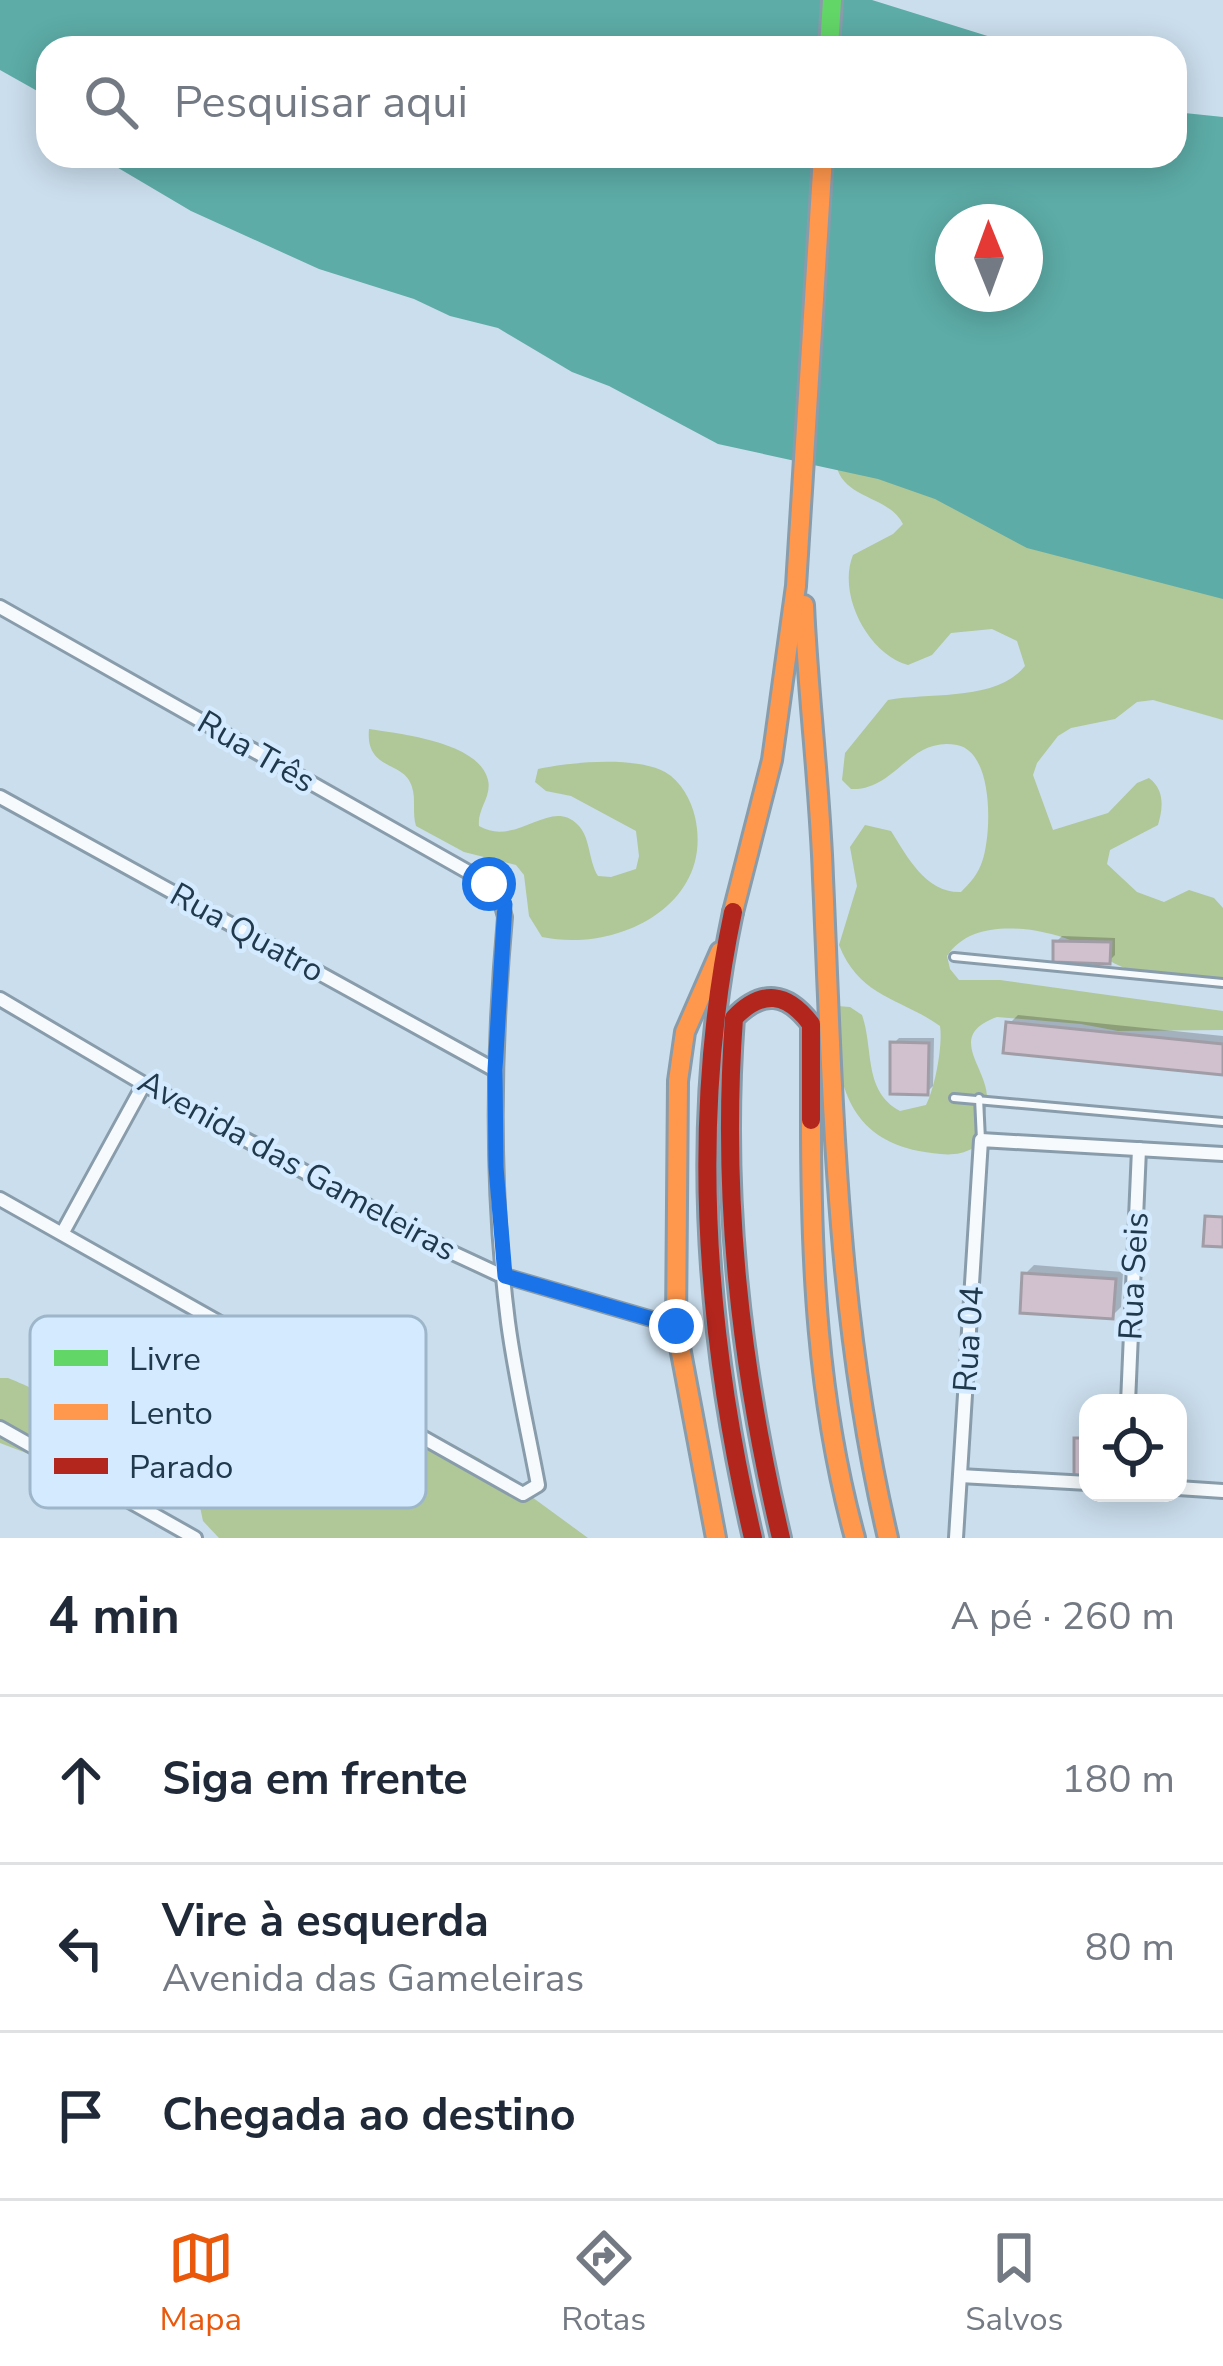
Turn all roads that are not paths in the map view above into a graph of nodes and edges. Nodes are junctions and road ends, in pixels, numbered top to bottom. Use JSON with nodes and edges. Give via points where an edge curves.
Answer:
{"nodes":[{"id":1,"x":832,"y":0,"type":"edge"},
{"id":2,"x":830,"y":36,"type":"edge"},
{"id":3,"x":822,"y":168,"type":"edge"},
{"id":4,"x":801,"y":537,"type":"junction"},
{"id":5,"x":0,"y":607,"type":"edge"},
{"id":6,"x":0,"y":797,"type":"edge"},
{"id":7,"x":729,"y":931,"type":"junction"},
{"id":8,"x":954,"y":957,"type":"dead end"},
{"id":9,"x":1223,"y":983,"type":"edge"},
{"id":10,"x":0,"y":999,"type":"edge"},
{"id":11,"x":495,"y":1070,"type":"junction"},
{"id":12,"x":143,"y":1084,"type":"junction"},
{"id":13,"x":954,"y":1098,"type":"dead end"},
{"id":14,"x":979,"y":1098,"type":"junction"},
{"id":15,"x":1223,"y":1122,"type":"edge"},
{"id":16,"x":981,"y":1140,"type":"junction"},
{"id":17,"x":1139,"y":1149,"type":"junction"},
{"id":18,"x":1223,"y":1154,"type":"edge"},
{"id":19,"x":0,"y":1199,"type":"edge"},
{"id":20,"x":63,"y":1232,"type":"junction"},
{"id":21,"x":505,"y":1276,"type":"junction"},
{"id":22,"x":210,"y":1316,"type":"edge"},
{"id":23,"x":676,"y":1326,"type":"junction"},
{"id":24,"x":1128,"y":1394,"type":"edge"},
{"id":25,"x":0,"y":1428,"type":"edge"},
{"id":26,"x":426,"y":1439,"type":"edge"},
{"id":27,"x":30,"y":1445,"type":"edge"},
{"id":28,"x":960,"y":1476,"type":"junction"},
{"id":29,"x":1079,"y":1483,"type":"edge"},
{"id":30,"x":1187,"y":1489,"type":"edge"},
{"id":31,"x":1223,"y":1491,"type":"edge"},
{"id":32,"x":142,"y":1508,"type":"edge"},
{"id":33,"x":195,"y":1538,"type":"edge"},
{"id":34,"x":716,"y":1538,"type":"edge"},
{"id":35,"x":753,"y":1538,"type":"edge"},
{"id":36,"x":782,"y":1538,"type":"edge"},
{"id":37,"x":855,"y":1538,"type":"edge"},
{"id":38,"x":888,"y":1538,"type":"edge"},
{"id":39,"x":956,"y":1538,"type":"edge"}],
"edges":[{"from":1,"to":2,"type":"main road"},
{"from":3,"to":4,"type":"main road"},
{"from":4,"to":7,"type":"main road","via":[[775,741]]},
{"from":4,"to":38,"type":"main road","via":[[839,1258],[854,1385]]},
{"from":5,"to":11,"type":"street","name":"Rua Três","via":[[489,884],[505,904]]},
{"from":6,"to":11,"type":"street","name":"Rua Quatro"},
{"from":7,"to":23,"type":"main road","via":[[685,1032],[680,1065]]},
{"from":7,"to":35,"type":"main road","via":[[706,1111],[708,1267]]},
{"from":8,"to":9,"type":"lane"},
{"from":10,"to":12,"type":"street","name":"Avenida das Gameleiras"},
{"from":11,"to":21,"type":"street"},
{"from":12,"to":20,"type":"street"},
{"from":12,"to":21,"type":"street","name":"Avenida das Gameleiras"},
{"from":13,"to":14,"type":"lane"},
{"from":14,"to":15,"type":"lane"},
{"from":14,"to":16,"type":"lane"},
{"from":16,"to":17,"type":"street"},
{"from":16,"to":28,"type":"street","name":"Rua 04"},
{"from":17,"to":18,"type":"street"},
{"from":17,"to":24,"type":"street","name":"Rua Seis"},
{"from":19,"to":20,"type":"street"},
{"from":20,"to":22,"type":"street"},
{"from":21,"to":23,"type":"street","name":"Avenida das Gameleiras"},
{"from":21,"to":26,"type":"street","via":[[538,1485],[523,1494]]},
{"from":23,"to":34,"type":"main road"},
{"from":25,"to":27,"type":"street"},
{"from":28,"to":29,"type":"street"},
{"from":28,"to":39,"type":"street","name":"Rua 04"},
{"from":30,"to":31,"type":"street"},
{"from":32,"to":33,"type":"street"},
{"from":36,"to":37,"type":"main road","via":[[740,1353],[726,1147],[734,1018],[746,1003],[771,994],[796,1002],[811,1024],[816,1304],[841,1494]]}]}
